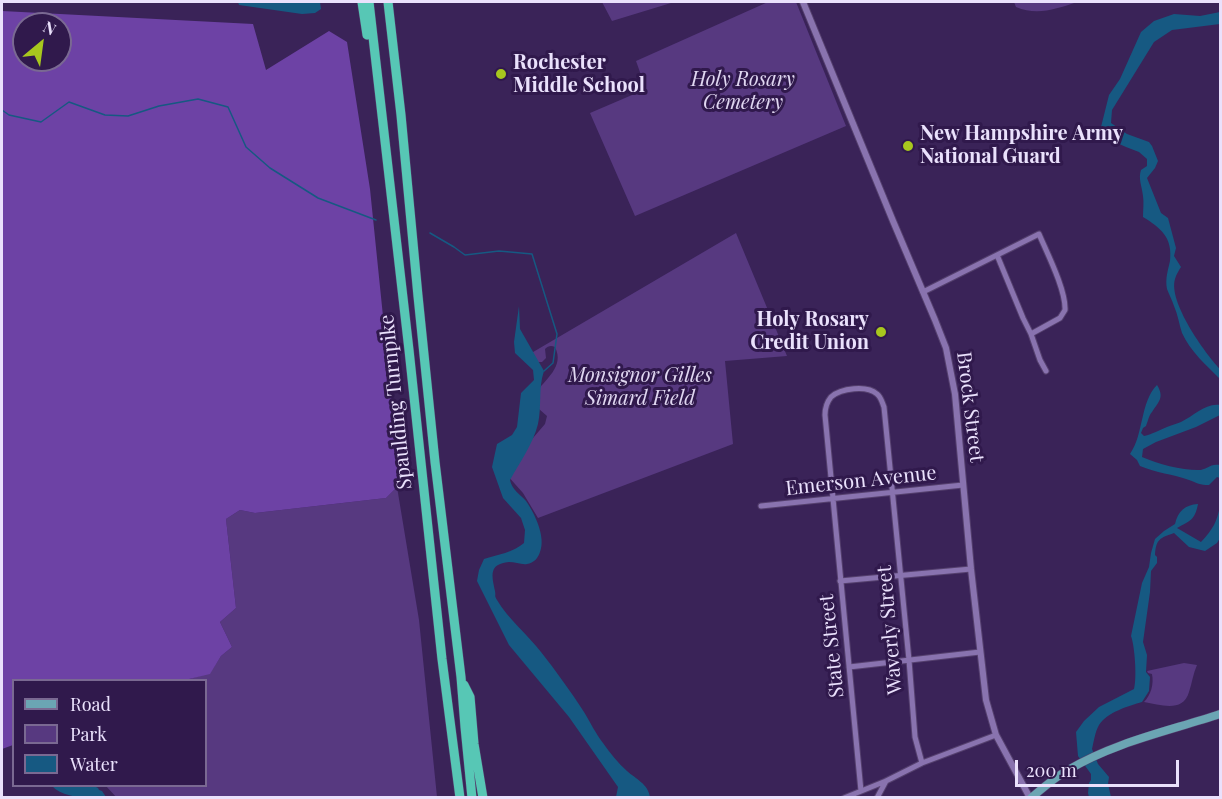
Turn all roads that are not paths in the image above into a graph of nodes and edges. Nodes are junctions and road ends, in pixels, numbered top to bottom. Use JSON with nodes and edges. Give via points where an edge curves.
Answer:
{"nodes":[{"id":1,"x":362,"y":2,"type":"edge"},
{"id":2,"x":369,"y":2,"type":"edge"},
{"id":3,"x":388,"y":2,"type":"edge"},
{"id":4,"x":803,"y":2,"type":"edge"},
{"id":5,"x":379,"y":87,"type":"junction"},
{"id":6,"x":997,"y":255,"type":"junction"},
{"id":7,"x":923,"y":292,"type":"junction"},
{"id":8,"x":1031,"y":334,"type":"junction"},
{"id":9,"x":1046,"y":371,"type":"dead end"},
{"id":10,"x":963,"y":485,"type":"junction"},
{"id":11,"x":893,"y":493,"type":"junction"},
{"id":12,"x":833,"y":499,"type":"junction"},
{"id":13,"x":761,"y":506,"type":"dead end"},
{"id":14,"x":971,"y":569,"type":"junction"},
{"id":15,"x":900,"y":576,"type":"junction"},
{"id":16,"x":840,"y":581,"type":"junction"},
{"id":17,"x":980,"y":652,"type":"junction"},
{"id":18,"x":909,"y":660,"type":"junction"},
{"id":19,"x":849,"y":667,"type":"junction"},
{"id":20,"x":461,"y":677,"type":"junction"},
{"id":21,"x":1221,"y":714,"type":"edge"},
{"id":22,"x":996,"y":735,"type":"junction"},
{"id":23,"x":922,"y":763,"type":"junction"},
{"id":24,"x":886,"y":781,"type":"junction"},
{"id":25,"x":861,"y":791,"type":"junction"},
{"id":26,"x":458,"y":798,"type":"edge"},
{"id":27,"x":472,"y":798,"type":"edge"},
{"id":28,"x":483,"y":798,"type":"edge"},
{"id":29,"x":844,"y":798,"type":"edge"},
{"id":30,"x":877,"y":798,"type":"edge"},
{"id":31,"x":1030,"y":798,"type":"edge"}],
"edges":[{"from":1,"to":5,"type":"highway"},
{"from":2,"to":5,"type":"highway","name":"Spaulding Turnpike"},
{"from":3,"to":20,"type":"highway","name":"Spaulding Turnpike"},
{"from":4,"to":7,"type":"street","name":"Brock Street"},
{"from":5,"to":26,"type":"highway","name":"Spaulding Turnpike"},
{"from":6,"to":7,"type":"street"},
{"from":6,"to":8,"type":"street"},
{"from":6,"to":8,"type":"street","via":[[1039,234],[1066,306],[1056,321]]},
{"from":7,"to":10,"type":"street","name":"Brock Street","via":[[950,361]]},
{"from":8,"to":9,"type":"street"},
{"from":10,"to":11,"type":"street","name":"Emerson Avenue"},
{"from":10,"to":14,"type":"street","name":"Brock Street"},
{"from":11,"to":12,"type":"street","name":"Emerson Avenue"},
{"from":11,"to":12,"type":"street","name":"Waverly Street","via":[[881,398],[871,390],[849,390],[831,397],[825,409]]},
{"from":11,"to":15,"type":"street","name":"Waverly Street"},
{"from":12,"to":13,"type":"street","name":"Emerson Avenue"},
{"from":12,"to":16,"type":"street","name":"State Street"},
{"from":14,"to":15,"type":"street"},
{"from":14,"to":17,"type":"street","name":"Brock Street"},
{"from":15,"to":16,"type":"street"},
{"from":15,"to":18,"type":"street","name":"Waverly Street"},
{"from":16,"to":19,"type":"street","name":"State Street"},
{"from":17,"to":18,"type":"street"},
{"from":17,"to":22,"type":"street","name":"Brock Street","via":[[986,700]]},
{"from":18,"to":19,"type":"street"},
{"from":18,"to":23,"type":"street","name":"Waverly Street","via":[[915,737]]},
{"from":19,"to":25,"type":"street","name":"State Street"},
{"from":20,"to":27,"type":"highway","name":"Spaulding Turnpike"},
{"from":20,"to":28,"type":"highway","via":[[470,697]]},
{"from":21,"to":31,"type":"main road","via":[[1097,755]]},
{"from":22,"to":23,"type":"street"},
{"from":22,"to":31,"type":"street","name":"Brock Street"},
{"from":23,"to":24,"type":"street"},
{"from":24,"to":25,"type":"street"},
{"from":24,"to":30,"type":"street"},
{"from":25,"to":29,"type":"street"}]}
